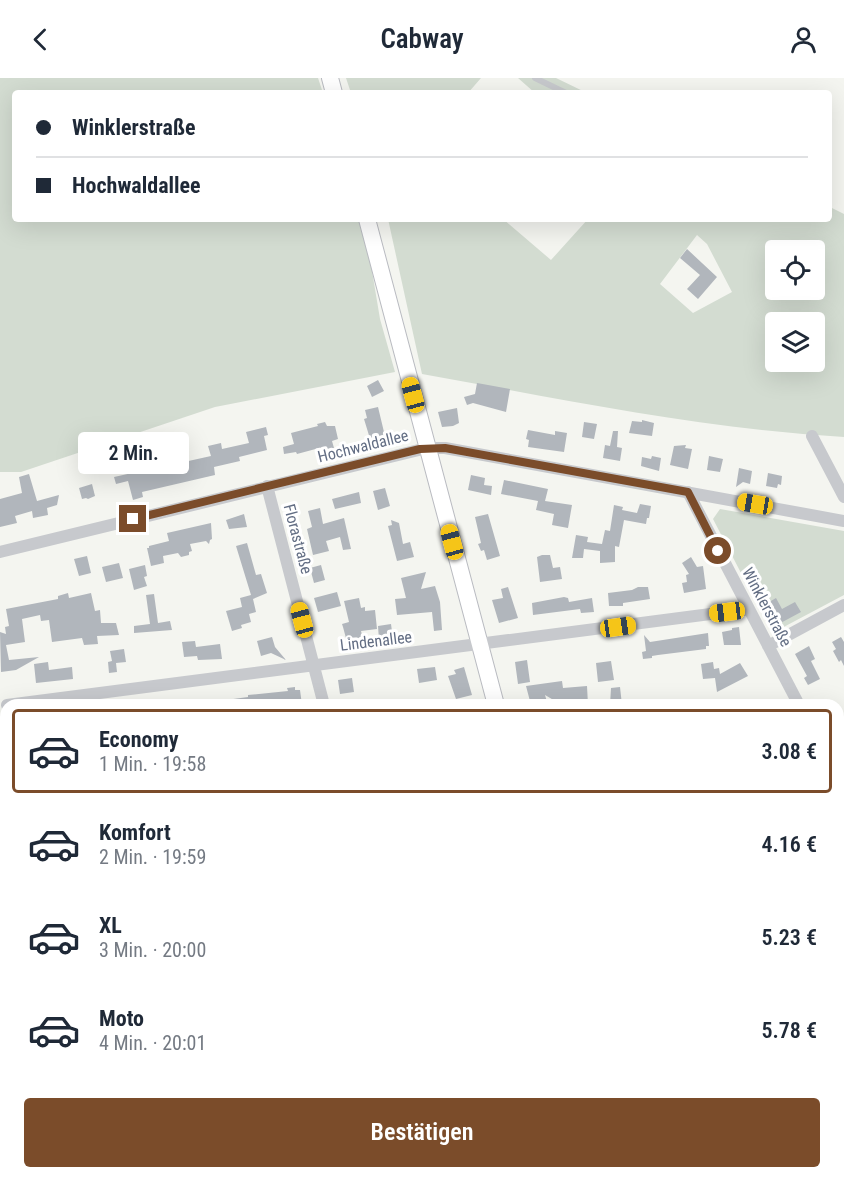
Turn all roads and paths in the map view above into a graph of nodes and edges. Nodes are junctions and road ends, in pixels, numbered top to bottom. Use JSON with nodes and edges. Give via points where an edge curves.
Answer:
{"nodes":[{"id":1,"x":535,"y":78,"type":"edge"},
{"id":2,"x":560,"y":90,"type":"edge"},
{"id":3,"x":368,"y":222,"type":"edge"},
{"id":4,"x":812,"y":436,"type":"dead end"},
{"id":5,"x":427,"y":448,"type":"junction"},
{"id":6,"x":267,"y":486,"type":"junction"},
{"id":7,"x":688,"y":492,"type":"junction"},
{"id":8,"x":844,"y":497,"type":"edge"},
{"id":9,"x":844,"y":521,"type":"edge"},
{"id":10,"x":0,"y":552,"type":"edge"},
{"id":11,"x":844,"y":605,"type":"edge"},
{"id":12,"x":749,"y":609,"type":"junction"},
{"id":13,"x":480,"y":645,"type":"junction"},
{"id":14,"x":768,"y":646,"type":"junction"},
{"id":15,"x":314,"y":665,"type":"junction"},
{"id":16,"x":52,"y":699,"type":"edge"},
{"id":17,"x":322,"y":699,"type":"edge"},
{"id":18,"x":494,"y":699,"type":"edge"},
{"id":19,"x":796,"y":699,"type":"edge"}],
"edges":[{"from":1,"to":2,"type":"lane"},
{"from":3,"to":5,"type":"main road"},
{"from":4,"to":8,"type":"street"},
{"from":5,"to":6,"type":"street","name":"Hochwaldallee"},
{"from":5,"to":7,"type":"street","name":"Hochwaldallee"},
{"from":5,"to":13,"type":"main road"},
{"from":6,"to":10,"type":"street","name":"Hochwaldallee"},
{"from":6,"to":15,"type":"street","name":"Florastraße"},
{"from":7,"to":9,"type":"street","name":"Hochwaldallee"},
{"from":7,"to":12,"type":"street","name":"Winklerstraße"},
{"from":11,"to":14,"type":"street"},
{"from":12,"to":13,"type":"street","name":"Lindenallee"},
{"from":12,"to":14,"type":"street","name":"Winklerstraße"},
{"from":13,"to":15,"type":"street","name":"Lindenallee"},
{"from":13,"to":18,"type":"main road"},
{"from":14,"to":19,"type":"street","name":"Winklerstraße"},
{"from":15,"to":16,"type":"street","name":"Lindenallee"},
{"from":15,"to":17,"type":"street","name":"Florastraße"}]}
